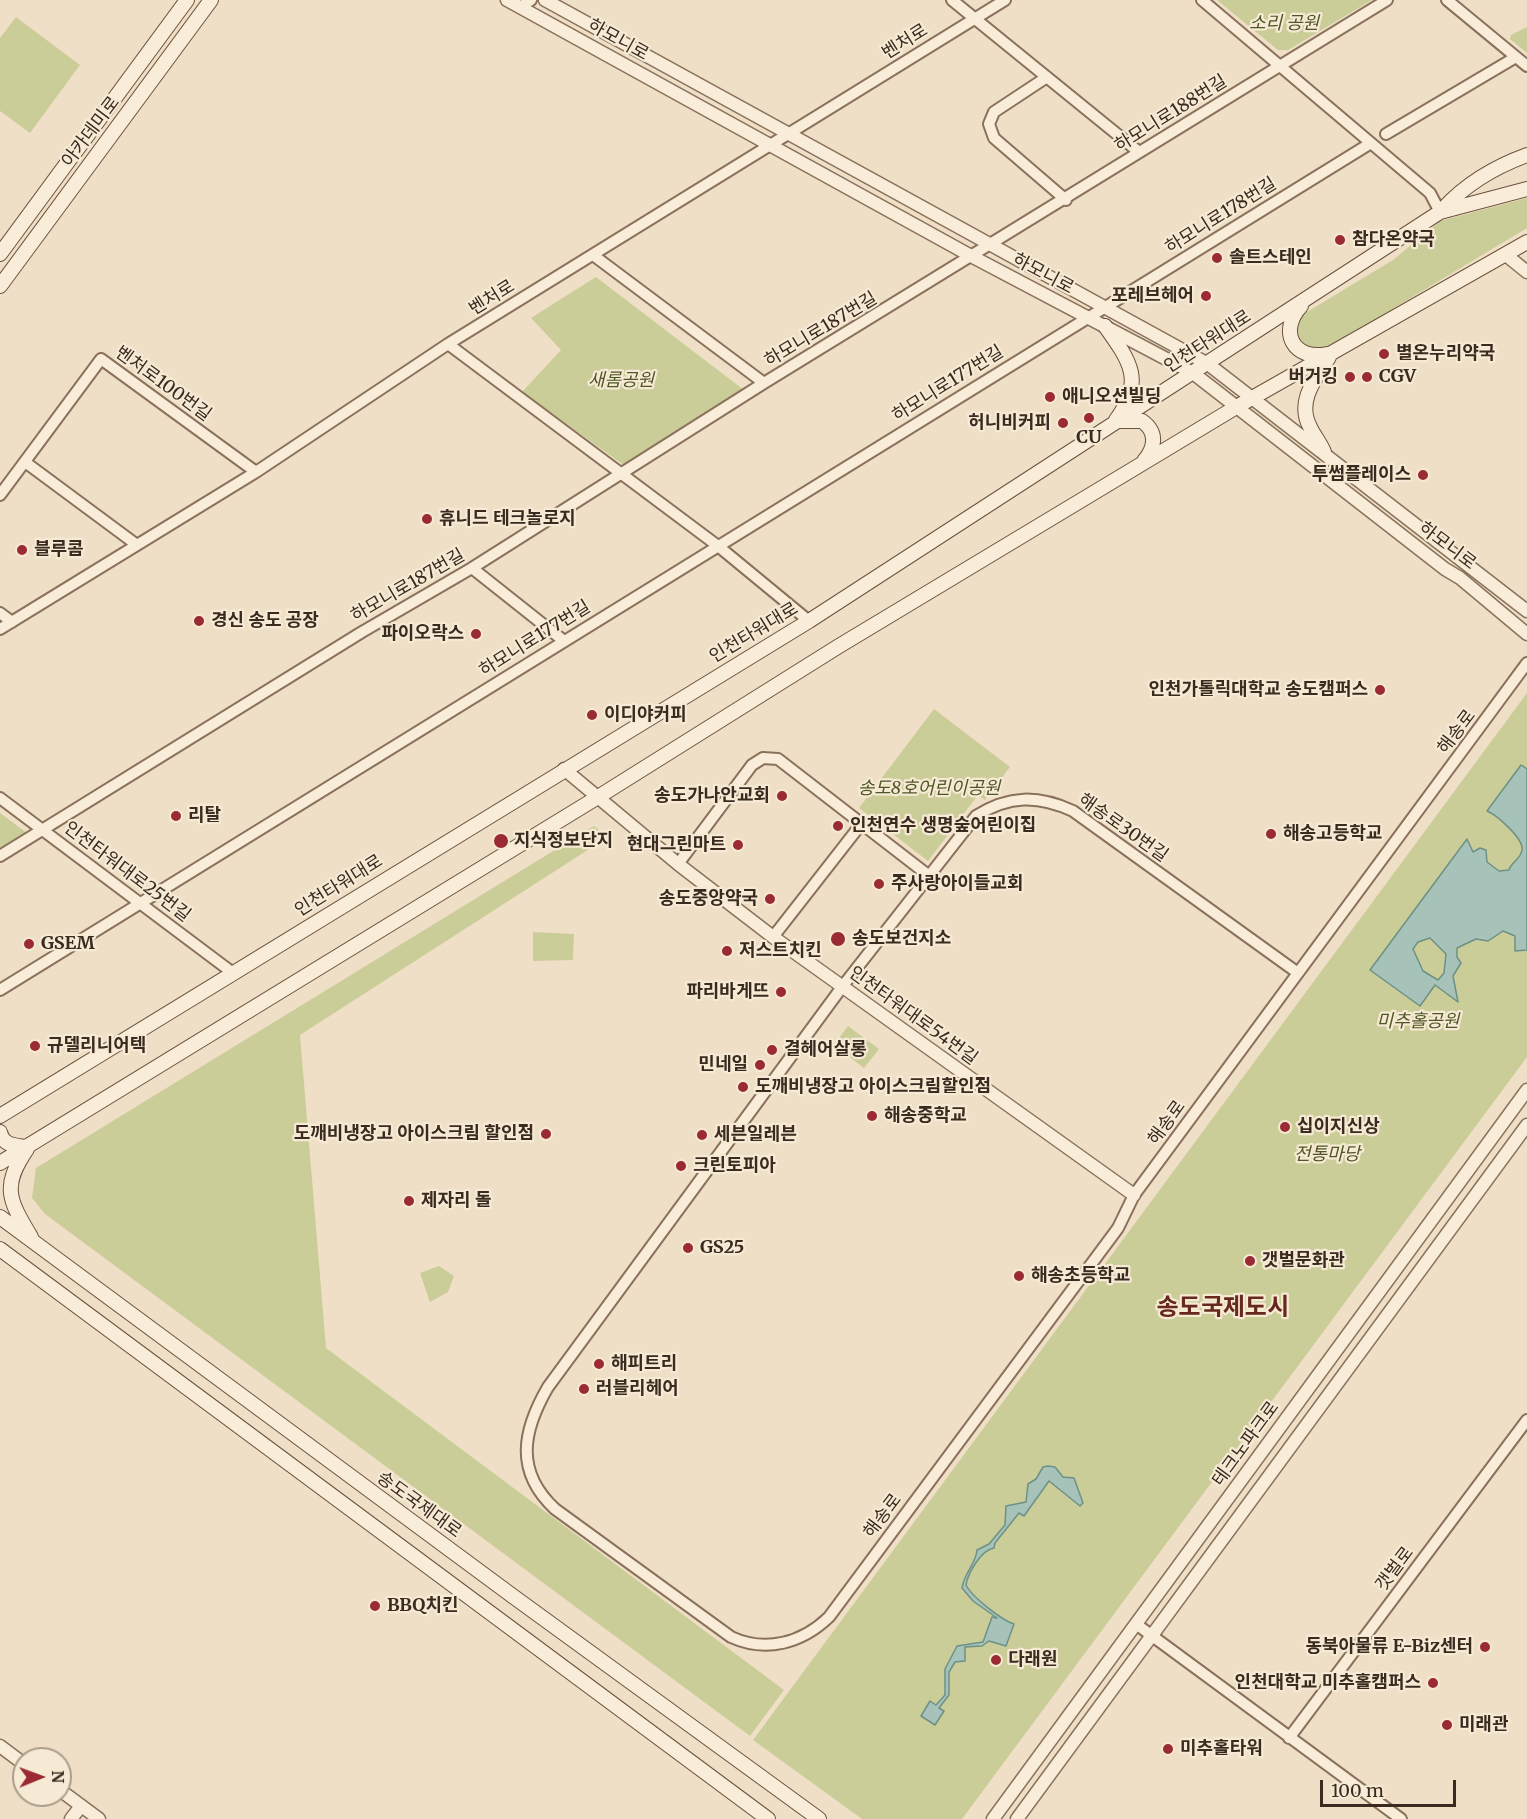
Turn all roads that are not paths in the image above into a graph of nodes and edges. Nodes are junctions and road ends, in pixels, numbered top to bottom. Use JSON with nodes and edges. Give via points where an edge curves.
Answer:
{"nodes":[{"id":1,"x":186,"y":0,"type":"edge"},
{"id":2,"x":211,"y":0,"type":"edge"},
{"id":3,"x":507,"y":0,"type":"edge"},
{"id":4,"x":531,"y":0,"type":"edge"},
{"id":5,"x":545,"y":0,"type":"edge"},
{"id":6,"x":952,"y":0,"type":"edge"},
{"id":7,"x":1005,"y":0,"type":"edge"},
{"id":8,"x":1202,"y":0,"type":"edge"},
{"id":9,"x":1387,"y":0,"type":"edge"},
{"id":10,"x":1448,"y":0,"type":"edge"},
{"id":11,"x":520,"y":7,"type":"junction"},
{"id":12,"x":975,"y":18,"type":"junction"},
{"id":13,"x":1516,"y":57,"type":"junction"},
{"id":14,"x":1279,"y":66,"type":"junction"},
{"id":15,"x":1527,"y":66,"type":"edge"},
{"id":16,"x":1047,"y":76,"type":"junction"},
{"id":17,"x":789,"y":134,"type":"junction"},
{"id":18,"x":1386,"y":134,"type":"dead end"},
{"id":19,"x":1371,"y":143,"type":"junction"},
{"id":20,"x":771,"y":145,"type":"junction"},
{"id":21,"x":1139,"y":152,"type":"junction"},
{"id":22,"x":1527,"y":155,"type":"edge"},
{"id":23,"x":1527,"y":189,"type":"edge"},
{"id":24,"x":1066,"y":200,"type":"junction"},
{"id":25,"x":1440,"y":212,"type":"junction"},
{"id":26,"x":1527,"y":242,"type":"edge"},
{"id":27,"x":991,"y":246,"type":"junction"},
{"id":28,"x":0,"y":255,"type":"edge"},
{"id":29,"x":592,"y":255,"type":"junction"},
{"id":30,"x":1506,"y":255,"type":"junction"},
{"id":31,"x":973,"y":257,"type":"junction"},
{"id":32,"x":1527,"y":272,"type":"edge"},
{"id":33,"x":0,"y":286,"type":"edge"},
{"id":34,"x":1316,"y":293,"type":"junction"},
{"id":35,"x":1105,"y":307,"type":"junction"},
{"id":36,"x":1088,"y":317,"type":"junction"},
{"id":37,"x":1105,"y":326,"type":"junction"},
{"id":38,"x":448,"y":344,"type":"junction"},
{"id":39,"x":1335,"y":352,"type":"junction"},
{"id":40,"x":1208,"y":363,"type":"junction"},
{"id":41,"x":1193,"y":373,"type":"junction"},
{"id":42,"x":764,"y":383,"type":"junction"},
{"id":43,"x":1252,"y":398,"type":"junction"},
{"id":44,"x":1238,"y":406,"type":"junction"},
{"id":45,"x":1115,"y":424,"type":"junction"},
{"id":46,"x":1324,"y":452,"type":"junction"},
{"id":47,"x":25,"y":462,"type":"junction"},
{"id":48,"x":1141,"y":465,"type":"junction"},
{"id":49,"x":256,"y":472,"type":"junction"},
{"id":50,"x":621,"y":473,"type":"junction"},
{"id":51,"x":0,"y":495,"type":"edge"},
{"id":52,"x":137,"y":545,"type":"junction"},
{"id":53,"x":718,"y":546,"type":"junction"},
{"id":54,"x":472,"y":568,"type":"junction"},
{"id":55,"x":1527,"y":611,"type":"edge"},
{"id":56,"x":0,"y":613,"type":"edge"},
{"id":57,"x":809,"y":621,"type":"junction"},
{"id":58,"x":12,"y":622,"type":"junction"},
{"id":59,"x":0,"y":629,"type":"edge"},
{"id":60,"x":1527,"y":634,"type":"edge"},
{"id":61,"x":564,"y":641,"type":"junction"},
{"id":62,"x":1527,"y":663,"type":"edge"},
{"id":63,"x":564,"y":769,"type":"junction"},
{"id":64,"x":598,"y":797,"type":"junction"},
{"id":65,"x":0,"y":798,"type":"edge"},
{"id":66,"x":862,"y":823,"type":"junction"},
{"id":67,"x":44,"y":830,"type":"junction"},
{"id":68,"x":0,"y":856,"type":"edge"},
{"id":69,"x":678,"y":864,"type":"junction"},
{"id":70,"x":928,"y":875,"type":"junction"},
{"id":71,"x":140,"y":902,"type":"junction"},
{"id":72,"x":773,"y":937,"type":"junction"},
{"id":73,"x":233,"y":973,"type":"junction"},
{"id":74,"x":1298,"y":973,"type":"junction"},
{"id":75,"x":842,"y":987,"type":"junction"},
{"id":76,"x":0,"y":990,"type":"edge"},
{"id":77,"x":1527,"y":1090,"type":"edge"},
{"id":78,"x":3,"y":1115,"type":"edge"},
{"id":79,"x":1527,"y":1125,"type":"edge"},
{"id":80,"x":0,"y":1130,"type":"edge"},
{"id":81,"x":28,"y":1146,"type":"junction"},
{"id":82,"x":0,"y":1163,"type":"edge"},
{"id":83,"x":1134,"y":1196,"type":"junction"},
{"id":84,"x":0,"y":1217,"type":"edge"},
{"id":85,"x":36,"y":1244,"type":"junction"},
{"id":86,"x":0,"y":1249,"type":"edge"},
{"id":87,"x":1527,"y":1420,"type":"edge"},
{"id":88,"x":1136,"y":1624,"type":"junction"},
{"id":89,"x":1153,"y":1634,"type":"junction"},
{"id":90,"x":1289,"y":1738,"type":"junction"},
{"id":91,"x":72,"y":1799,"type":"edge"},
{"id":92,"x":81,"y":1806,"type":"junction"},
{"id":93,"x":71,"y":1819,"type":"edge"},
{"id":94,"x":99,"y":1819,"type":"edge"},
{"id":95,"x":768,"y":1819,"type":"edge"},
{"id":96,"x":819,"y":1819,"type":"edge"},
{"id":97,"x":993,"y":1819,"type":"edge"},
{"id":98,"x":1017,"y":1819,"type":"edge"},
{"id":99,"x":1401,"y":1819,"type":"edge"}],
"edges":[{"from":1,"to":28,"type":"main road","name":"아카데미로"},
{"from":2,"to":33,"type":"main road","name":"아카데미로"},
{"from":3,"to":11,"type":"street","name":"하모니로"},
{"from":4,"to":11,"type":"street"},
{"from":5,"to":17,"type":"street","name":"하모니로"},
{"from":6,"to":12,"type":"street"},
{"from":7,"to":12,"type":"street","name":"벤처로"},
{"from":8,"to":14,"type":"street"},
{"from":9,"to":14,"type":"street","name":"하모니로188번길"},
{"from":10,"to":13,"type":"street"},
{"from":11,"to":20,"type":"street","name":"하모니로"},
{"from":12,"to":16,"type":"street"},
{"from":12,"to":17,"type":"street","name":"벤처로"},
{"from":13,"to":15,"type":"street"},
{"from":13,"to":18,"type":"street"},
{"from":14,"to":19,"type":"street"},
{"from":14,"to":21,"type":"street","name":"하모니로188번길"},
{"from":16,"to":21,"type":"street"},
{"from":16,"to":24,"type":"street","via":[[994,112],[989,124],[994,138]]},
{"from":17,"to":20,"type":"street","name":"벤처로"},
{"from":17,"to":27,"type":"street","name":"하모니로"},
{"from":19,"to":25,"type":"street","via":[[1430,193]]},
{"from":19,"to":35,"type":"street","name":"하모니로178번길"},
{"from":20,"to":29,"type":"street","name":"벤처로"},
{"from":20,"to":31,"type":"street","name":"하모니로"},
{"from":21,"to":24,"type":"street","name":"하모니로188번길"},
{"from":22,"to":25,"type":"main road","via":[[1508,162],[1457,194]]},
{"from":23,"to":25,"type":"main road","name":"인천타워대로"},
{"from":24,"to":27,"type":"street","name":"하모니로188번길"},
{"from":25,"to":34,"type":"main road","name":"인천타워대로"},
{"from":26,"to":30,"type":"main road"},
{"from":27,"to":31,"type":"street","name":"하모니로188번길"},
{"from":27,"to":35,"type":"street","name":"하모니로"},
{"from":29,"to":38,"type":"street","name":"벤처로"},
{"from":29,"to":42,"type":"street"},
{"from":30,"to":32,"type":"street"},
{"from":30,"to":39,"type":"main road"},
{"from":31,"to":36,"type":"street","name":"하모니로"},
{"from":31,"to":42,"type":"street","name":"하모니로187번길"},
{"from":34,"to":39,"type":"main road","via":[[1293,318],[1292,343],[1302,353],[1311,355]]},
{"from":34,"to":40,"type":"main road","name":"인천타워대로"},
{"from":35,"to":36,"type":"street","name":"하모니로178번길"},
{"from":35,"to":40,"type":"street","name":"하모니로"},
{"from":36,"to":37,"type":"street","name":"하모니로"},
{"from":36,"to":53,"type":"street","name":"하모니로177번길"},
{"from":37,"to":41,"type":"street","name":"하모니로"},
{"from":37,"to":45,"type":"main road","via":[[1126,355],[1132,371],[1128,404]]},
{"from":38,"to":49,"type":"street","name":"벤처로"},
{"from":38,"to":50,"type":"street"},
{"from":39,"to":43,"type":"main road"},
{"from":39,"to":46,"type":"main road","via":[[1308,389],[1306,404],[1310,427]]},
{"from":40,"to":41,"type":"main road","name":"인천타워대로"},
{"from":40,"to":43,"type":"street","name":"하모니로"},
{"from":41,"to":44,"type":"street","name":"하모니로"},
{"from":41,"to":45,"type":"main road","name":"인천타워대로"},
{"from":42,"to":50,"type":"street","name":"하모니로187번길"},
{"from":43,"to":44,"type":"main road"},
{"from":43,"to":46,"type":"street","name":"하모니로"},
{"from":44,"to":48,"type":"main road"},
{"from":44,"to":60,"type":"street","name":"하모니로"},
{"from":45,"to":48,"type":"main road","via":[[1142,421],[1151,431],[1152,448]]},
{"from":45,"to":57,"type":"main road","name":"인천타워대로"},
{"from":46,"to":55,"type":"street","name":"하모니로"},
{"from":47,"to":49,"type":"street","name":"벤처로100번길","via":[[101,359]]},
{"from":47,"to":51,"type":"street","name":"벤처로100번길"},
{"from":47,"to":52,"type":"street"},
{"from":48,"to":64,"type":"main road","via":[[839,646]]},
{"from":49,"to":52,"type":"street","name":"벤처로"},
{"from":50,"to":53,"type":"street"},
{"from":50,"to":54,"type":"street","name":"하모니로187번길"},
{"from":52,"to":58,"type":"street","name":"벤처로"},
{"from":53,"to":57,"type":"street"},
{"from":53,"to":61,"type":"street","name":"하모니로177번길"},
{"from":54,"to":61,"type":"street"},
{"from":54,"to":67,"type":"street","name":"하모니로187번길"},
{"from":56,"to":58,"type":"street"},
{"from":57,"to":63,"type":"main road","name":"인천타워대로"},
{"from":58,"to":59,"type":"street","name":"벤처로"},
{"from":61,"to":71,"type":"street","name":"하모니로177번길"},
{"from":62,"to":74,"type":"street","name":"해송로"},
{"from":63,"to":64,"type":"street","name":"인천타워대로54번길"},
{"from":63,"to":73,"type":"main road","name":"인천타워대로"},
{"from":64,"to":69,"type":"street","name":"인천타워대로54번길"},
{"from":64,"to":81,"type":"main road"},
{"from":65,"to":67,"type":"street","name":"인천타워대로25번길"},
{"from":66,"to":69,"type":"street","via":[[778,759],[763,758],[752,765]]},
{"from":66,"to":70,"type":"street"},
{"from":66,"to":72,"type":"street"},
{"from":67,"to":68,"type":"street","name":"하모니로187번길"},
{"from":67,"to":71,"type":"street","name":"인천타워대로25번길"},
{"from":69,"to":72,"type":"street","name":"인천타워대로54번길"},
{"from":70,"to":74,"type":"street","name":"해송로30번길","via":[[964,828],[991,807],[1018,799],[1048,800],[1073,811]]},
{"from":70,"to":75,"type":"street","name":"해송로30번길"},
{"from":71,"to":73,"type":"street","name":"인천타워대로25번길"},
{"from":71,"to":76,"type":"street","name":"하모니로177번길"},
{"from":72,"to":75,"type":"street","name":"인천타워대로54번길"},
{"from":73,"to":78,"type":"main road","name":"인천타워대로"},
{"from":74,"to":83,"type":"street","name":"해송로"},
{"from":75,"to":83,"type":"street","name":"인천타워대로54번길"},
{"from":75,"to":83,"type":"street","name":"해송로","via":[[548,1387],[527,1433],[530,1470],[547,1501],[720,1629],[742,1642],[778,1644],[802,1638],[829,1617],[1118,1228]]},
{"from":77,"to":88,"type":"street","name":"테크노파크로"},
{"from":78,"to":80,"type":"main road"},
{"from":79,"to":89,"type":"street","name":"테크노파크로"},
{"from":80,"to":81,"type":"main road","via":[[1,1138],[8,1144]]},
{"from":81,"to":82,"type":"main road"},
{"from":81,"to":85,"type":"main road","via":[[16,1166],[9,1193]]},
{"from":84,"to":85,"type":"main road","name":"송도국제대로"},
{"from":85,"to":96,"type":"main road","name":"송도국제대로"},
{"from":86,"to":95,"type":"main road"},
{"from":87,"to":90,"type":"street","name":"갯벌로"},
{"from":88,"to":89,"type":"street"},
{"from":88,"to":97,"type":"street","name":"테크노파크로"},
{"from":89,"to":90,"type":"street"},
{"from":89,"to":98,"type":"street","name":"테크노파크로"},
{"from":90,"to":99,"type":"street"},
{"from":91,"to":92,"type":"street"},
{"from":92,"to":93,"type":"street"},
{"from":92,"to":94,"type":"street"}]}
